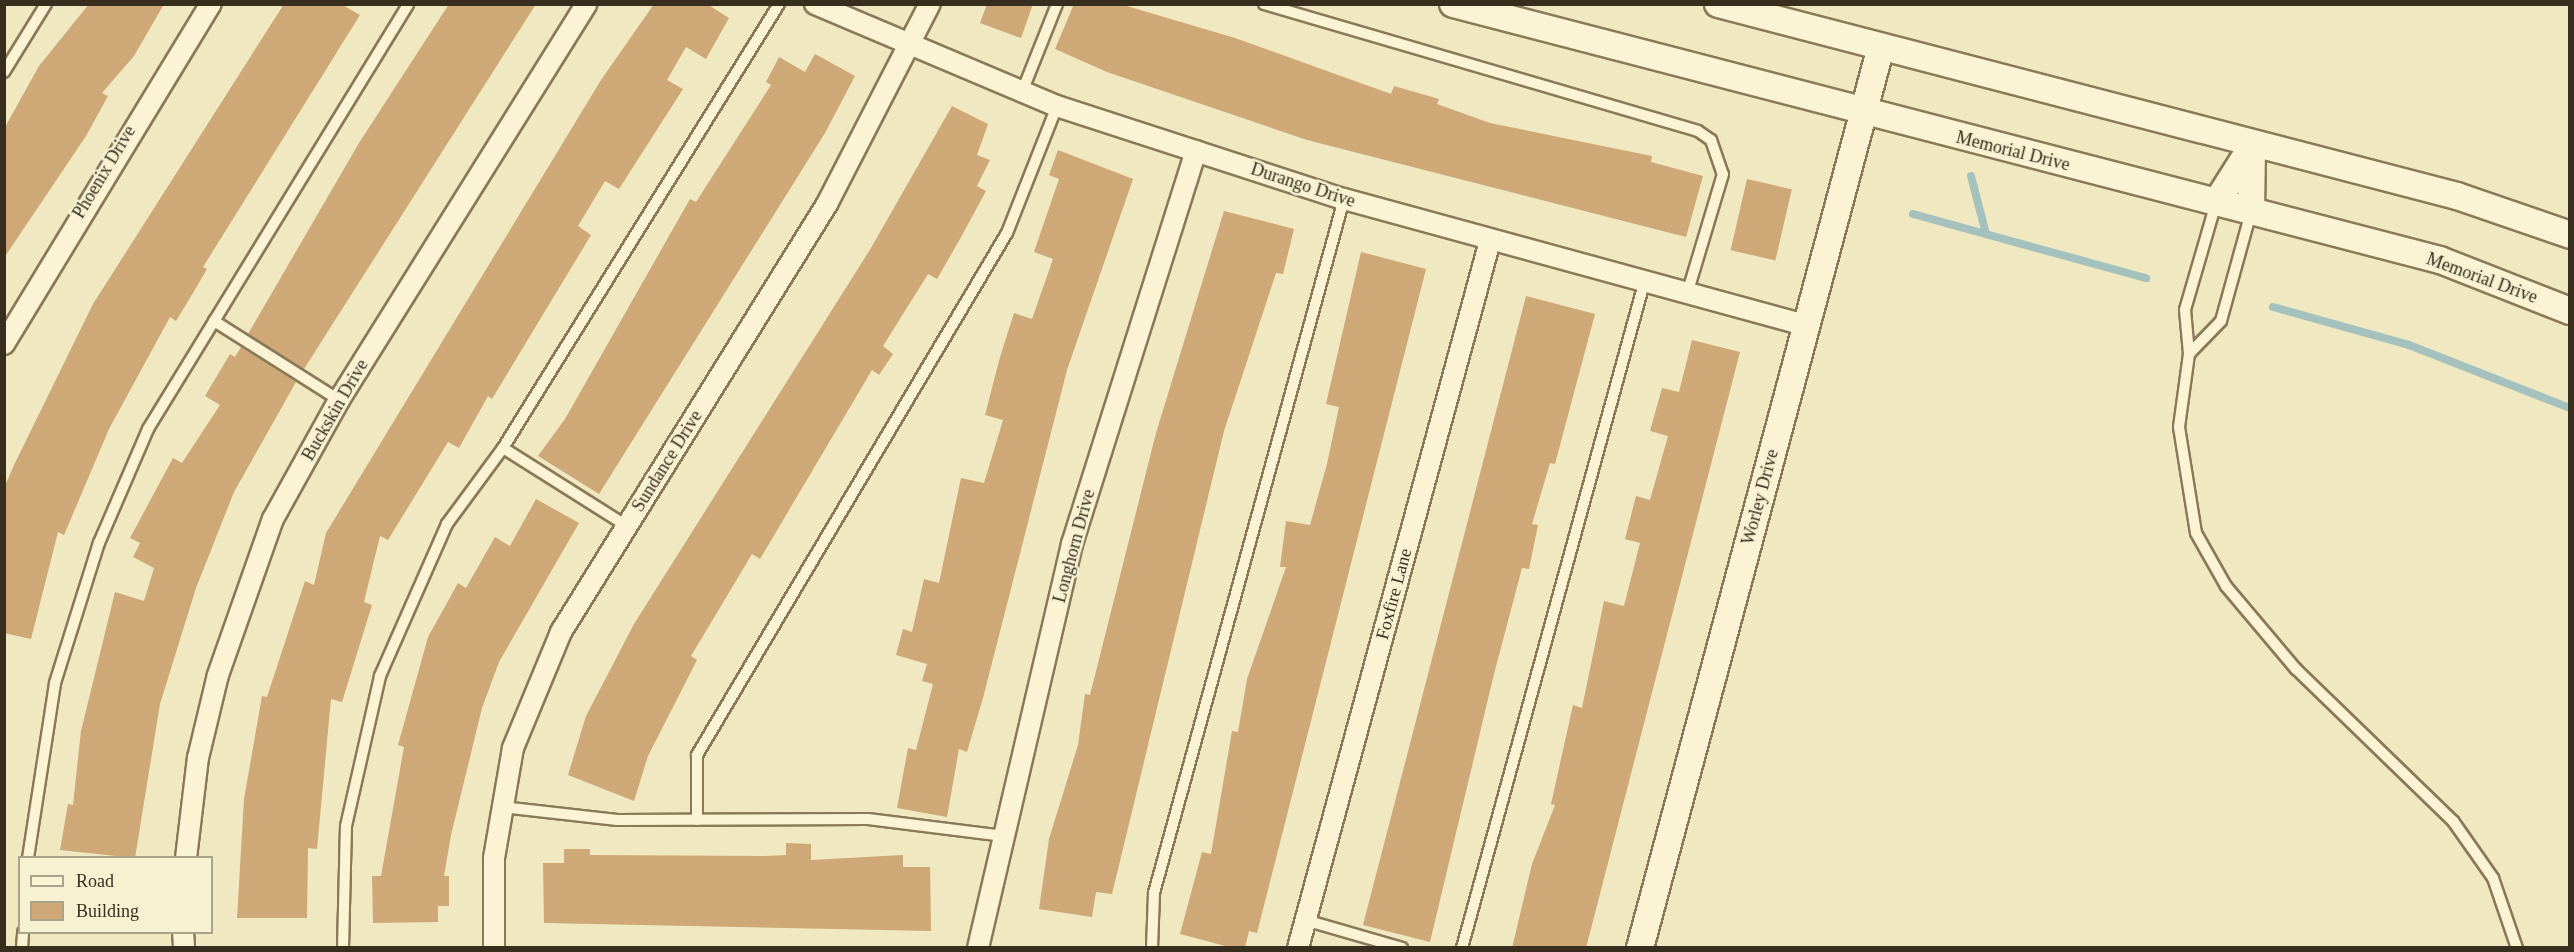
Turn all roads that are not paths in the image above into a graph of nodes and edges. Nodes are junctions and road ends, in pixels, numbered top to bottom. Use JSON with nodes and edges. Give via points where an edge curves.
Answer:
{"nodes":[{"id":1,"x":46,"y":4,"type":"edge"},
{"id":2,"x":211,"y":4,"type":"edge"},
{"id":3,"x":408,"y":4,"type":"edge"},
{"id":4,"x":586,"y":4,"type":"edge"},
{"id":5,"x":779,"y":4,"type":"edge"},
{"id":6,"x":930,"y":4,"type":"edge"},
{"id":7,"x":1057,"y":4,"type":"edge"},
{"id":8,"x":1264,"y":4,"type":"edge"},
{"id":9,"x":1453,"y":4,"type":"edge"},
{"id":10,"x":1718,"y":4,"type":"edge"},
{"id":11,"x":817,"y":5,"type":"edge"},
{"id":12,"x":910,"y":47,"type":"junction"},
{"id":13,"x":1881,"y":48,"type":"junction"},
{"id":14,"x":4,"y":72,"type":"edge"},
{"id":15,"x":1022,"y":92,"type":"junction"},
{"id":16,"x":1057,"y":106,"type":"junction"},
{"id":17,"x":1860,"y":114,"type":"junction"},
{"id":18,"x":2252,"y":146,"type":"junction"},
{"id":19,"x":1196,"y":151,"type":"junction"},
{"id":20,"x":1344,"y":199,"type":"junction"},
{"id":21,"x":2217,"y":203,"type":"junction"},
{"id":22,"x":2252,"y":212,"type":"junction"},
{"id":23,"x":2570,"y":235,"type":"edge"},
{"id":24,"x":1490,"y":241,"type":"junction"},
{"id":25,"x":1644,"y":283,"type":"junction"},
{"id":26,"x":1687,"y":294,"type":"junction"},
{"id":27,"x":2570,"y":311,"type":"edge"},
{"id":28,"x":214,"y":321,"type":"junction"},
{"id":29,"x":1805,"y":325,"type":"junction"},
{"id":30,"x":4,"y":344,"type":"edge"},
{"id":31,"x":2189,"y":354,"type":"junction"},
{"id":32,"x":339,"y":399,"type":"junction"},
{"id":33,"x":503,"y":448,"type":"junction"},
{"id":34,"x":627,"y":526,"type":"junction"},
{"id":35,"x":502,"y":807,"type":"junction"},
{"id":36,"x":697,"y":820,"type":"junction"},
{"id":37,"x":1004,"y":837,"type":"junction"},
{"id":38,"x":28,"y":856,"type":"edge"},
{"id":39,"x":186,"y":856,"type":"edge"},
{"id":40,"x":1305,"y":920,"type":"junction"},
{"id":41,"x":343,"y":948,"type":"edge"},
{"id":42,"x":494,"y":948,"type":"edge"},
{"id":43,"x":978,"y":948,"type":"edge"},
{"id":44,"x":1152,"y":948,"type":"edge"},
{"id":45,"x":1298,"y":948,"type":"edge"},
{"id":46,"x":1402,"y":948,"type":"edge"},
{"id":47,"x":1462,"y":948,"type":"edge"},
{"id":48,"x":1640,"y":948,"type":"edge"},
{"id":49,"x":2517,"y":948,"type":"edge"}],
"edges":[{"from":1,"to":14,"type":"lane"},
{"from":2,"to":30,"type":"street","name":"Phoenix Drive"},
{"from":3,"to":28,"type":"lane"},
{"from":4,"to":32,"type":"street","name":"Buckskin Drive"},
{"from":5,"to":33,"type":"lane"},
{"from":6,"to":12,"type":"street","name":"Sundance Drive"},
{"from":7,"to":15,"type":"lane"},
{"from":8,"to":26,"type":"lane","via":[[1698,131],[1718,150],[1723,174]]},
{"from":9,"to":17,"type":"street","name":"Memorial Drive"},
{"from":10,"to":13,"type":"street"},
{"from":11,"to":12,"type":"street","name":"Durango Drive"},
{"from":12,"to":15,"type":"street","name":"Durango Drive"},
{"from":12,"to":34,"type":"street","name":"Sundance Drive","via":[[827,204]]},
{"from":13,"to":17,"type":"street","name":"Worley Drive"},
{"from":13,"to":18,"type":"street"},
{"from":15,"to":16,"type":"street","name":"Durango Drive"},
{"from":16,"to":19,"type":"street","name":"Durango Drive"},
{"from":16,"to":36,"type":"lane","via":[[1007,233],[697,755]]},
{"from":17,"to":21,"type":"street","name":"Memorial Drive"},
{"from":17,"to":29,"type":"street","name":"Worley Drive"},
{"from":18,"to":21,"type":"street"},
{"from":18,"to":22,"type":"street"},
{"from":18,"to":23,"type":"street","via":[[2457,196]]},
{"from":19,"to":20,"type":"street","name":"Durango Drive"},
{"from":19,"to":37,"type":"street","name":"Longhorn Drive","via":[[1072,544]]},
{"from":20,"to":24,"type":"street","name":"Durango Drive"},
{"from":20,"to":44,"type":"lane","via":[[1154,893]]},
{"from":21,"to":22,"type":"street","name":"Memorial Drive"},
{"from":21,"to":31,"type":"lane","via":[[2185,310]]},
{"from":22,"to":27,"type":"street","name":"Memorial Drive","via":[[2440,260]]},
{"from":22,"to":31,"type":"lane","via":[[2221,321]]},
{"from":24,"to":25,"type":"street","name":"Durango Drive"},
{"from":24,"to":40,"type":"street","name":"Foxfire Lane"},
{"from":25,"to":26,"type":"street","name":"Durango Drive"},
{"from":25,"to":47,"type":"lane"},
{"from":26,"to":29,"type":"street","name":"Durango Drive"},
{"from":28,"to":32,"type":"lane"},
{"from":28,"to":38,"type":"lane","via":[[148,429],[99,543],[55,683]]},
{"from":29,"to":48,"type":"street","name":"Worley Drive"},
{"from":31,"to":49,"type":"lane","via":[[2179,427],[2196,533],[2226,586],[2296,669],[2452,821],[2493,878]]},
{"from":32,"to":39,"type":"street","name":"Buckskin Drive","via":[[273,519],[247,586],[198,758]]},
{"from":33,"to":34,"type":"lane"},
{"from":33,"to":41,"type":"lane","via":[[447,524],[380,676],[346,826]]},
{"from":34,"to":35,"type":"street","name":"Sundance Drive","via":[[561,632],[513,748]]},
{"from":35,"to":36,"type":"lane","via":[[617,820]]},
{"from":35,"to":42,"type":"street","name":"Sundance Drive","via":[[494,858]]},
{"from":36,"to":37,"type":"lane","via":[[868,819]]},
{"from":37,"to":43,"type":"street","name":"Longhorn Drive"},
{"from":40,"to":45,"type":"street","name":"Foxfire Lane"},
{"from":40,"to":46,"type":"lane"}]}
